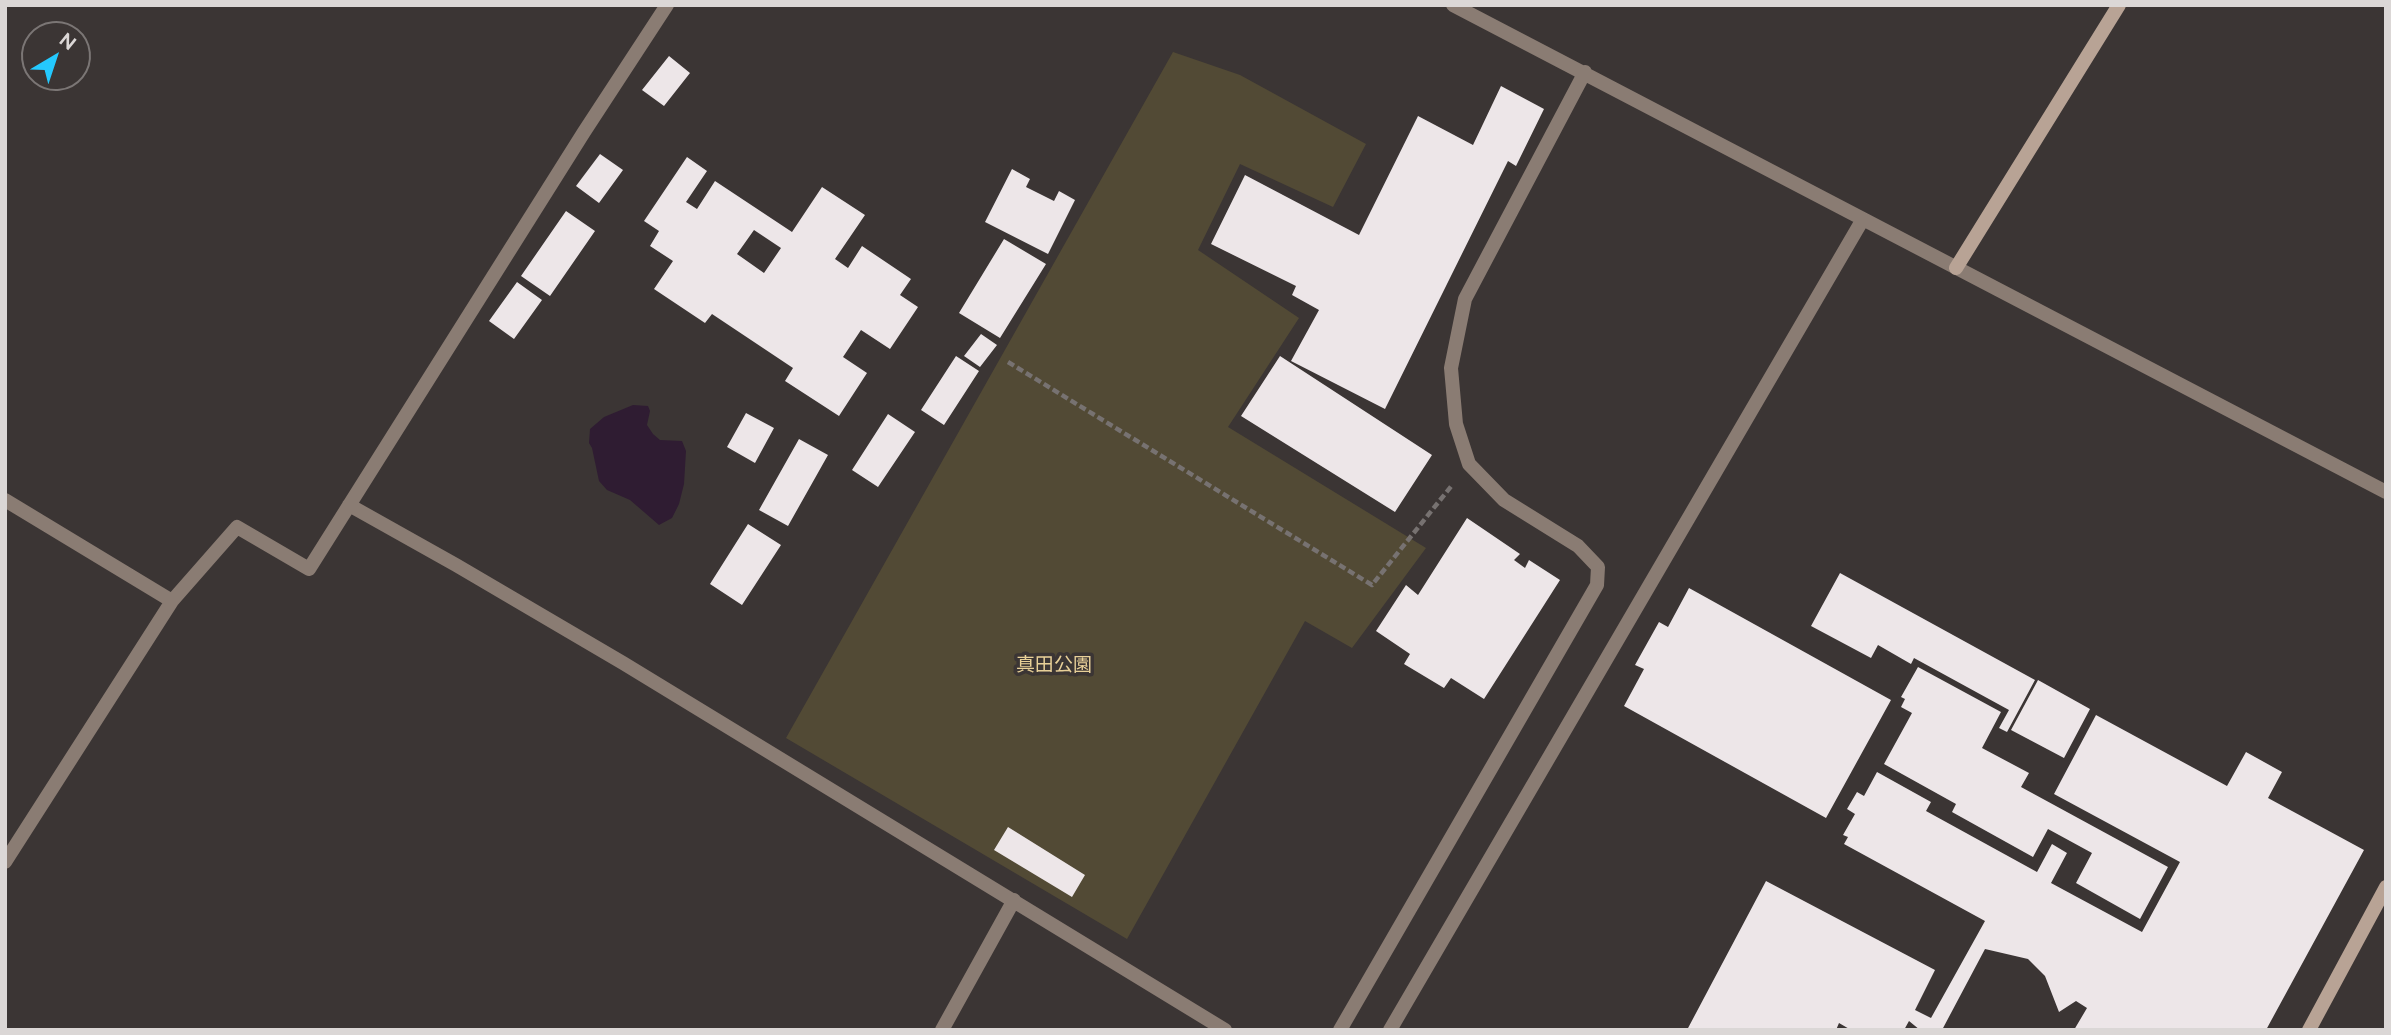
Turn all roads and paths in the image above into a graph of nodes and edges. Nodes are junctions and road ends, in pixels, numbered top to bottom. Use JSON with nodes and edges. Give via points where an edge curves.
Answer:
{"nodes":[{"id":1,"x":667,"y":5,"type":"edge"},
{"id":2,"x":1453,"y":5,"type":"edge"},
{"id":3,"x":2119,"y":5,"type":"edge"},
{"id":4,"x":1585,"y":72,"type":"junction"},
{"id":5,"x":1863,"y":219,"type":"junction"},
{"id":6,"x":1956,"y":268,"type":"junction"},
{"id":7,"x":1008,"y":362,"type":"dead end"},
{"id":8,"x":1469,"y":464,"type":"junction"},
{"id":9,"x":2386,"y":492,"type":"edge"},
{"id":10,"x":5,"y":500,"type":"edge"},
{"id":11,"x":349,"y":505,"type":"junction"},
{"id":12,"x":172,"y":601,"type":"junction"},
{"id":13,"x":5,"y":862,"type":"edge"},
{"id":14,"x":2386,"y":887,"type":"edge"},
{"id":15,"x":1014,"y":900,"type":"junction"},
{"id":16,"x":942,"y":1030,"type":"edge"},
{"id":17,"x":1225,"y":1030,"type":"edge"},
{"id":18,"x":1340,"y":1030,"type":"edge"},
{"id":19,"x":1390,"y":1030,"type":"edge"},
{"id":20,"x":2309,"y":1030,"type":"edge"}],
"edges":[{"from":1,"to":11,"type":"street"},
{"from":2,"to":4,"type":"street"},
{"from":3,"to":6,"type":"street"},
{"from":4,"to":5,"type":"street"},
{"from":4,"to":8,"type":"street","via":[[1465,299],[1451,368],[1456,424]]},
{"from":5,"to":6,"type":"street"},
{"from":5,"to":19,"type":"street"},
{"from":6,"to":9,"type":"street"},
{"from":7,"to":8,"type":"path","via":[[1372,584]]},
{"from":8,"to":18,"type":"street","via":[[1504,500],[1578,546],[1598,567],[1597,586]]},
{"from":10,"to":12,"type":"street"},
{"from":11,"to":12,"type":"street","via":[[309,569],[237,527]]},
{"from":11,"to":15,"type":"street","via":[[623,663]]},
{"from":12,"to":13,"type":"street"},
{"from":14,"to":20,"type":"street"},
{"from":15,"to":16,"type":"street"},
{"from":15,"to":17,"type":"street"}]}
